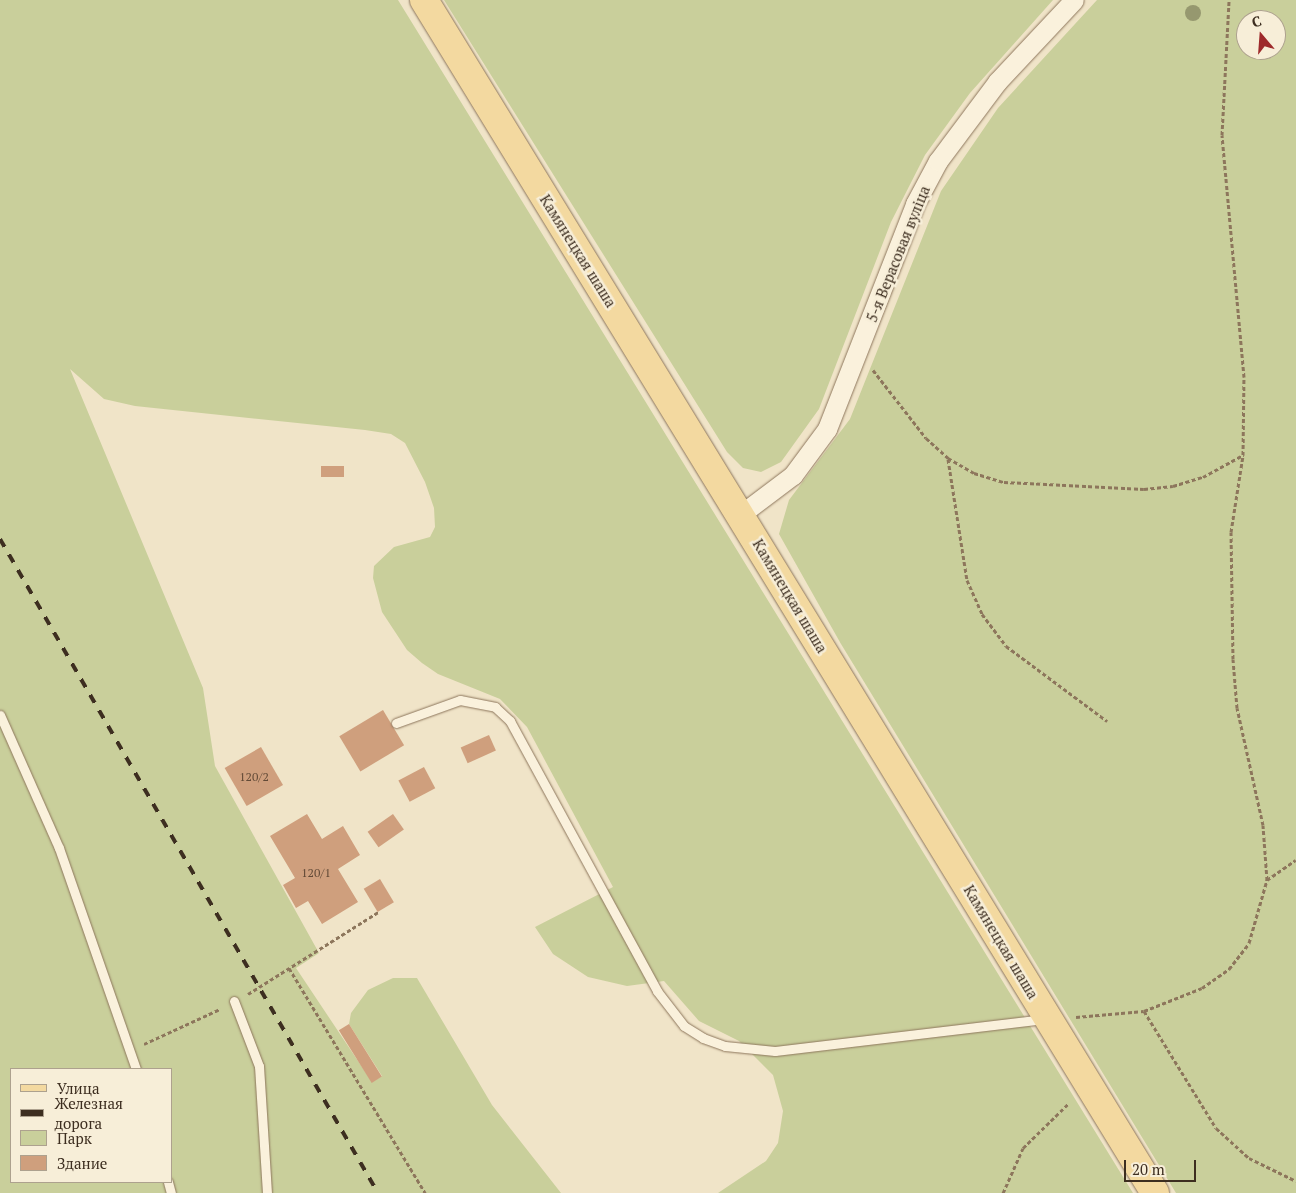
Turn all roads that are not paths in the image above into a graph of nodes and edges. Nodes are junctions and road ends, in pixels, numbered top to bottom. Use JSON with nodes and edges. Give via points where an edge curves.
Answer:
{"nodes":[{"id":1,"x":424,"y":0,"type":"edge"},
{"id":2,"x":1074,"y":0,"type":"edge"},
{"id":3,"x":740,"y":515,"type":"junction"},
{"id":4,"x":0,"y":715,"type":"edge"},
{"id":5,"x":396,"y":723,"type":"dead end"},
{"id":6,"x":234,"y":1001,"type":"road end"},
{"id":7,"x":1048,"y":1018,"type":"junction"},
{"id":8,"x":136,"y":1068,"type":"edge"},
{"id":9,"x":267,"y":1193,"type":"edge"},
{"id":10,"x":1155,"y":1193,"type":"edge"}],
"edges":[{"from":1,"to":3,"type":"main road","name":"Камянецкая шаша"},
{"from":2,"to":3,"type":"street","name":"5-я Верасовая вуліца","via":[[997,82],[938,161],[915,204],[827,429],[811,453],[772,493]]},
{"from":3,"to":7,"type":"main road","name":"Камянецкая шаша"},
{"from":4,"to":8,"type":"lane","via":[[59,848]]},
{"from":5,"to":7,"type":"lane","via":[[460,700],[494,707],[510,721],[656,991],[684,1026],[703,1038],[725,1046],[775,1051]]},
{"from":6,"to":9,"type":"lane","via":[[259,1066]]},
{"from":7,"to":10,"type":"main road","name":"Камянецкая шаша"}]}
